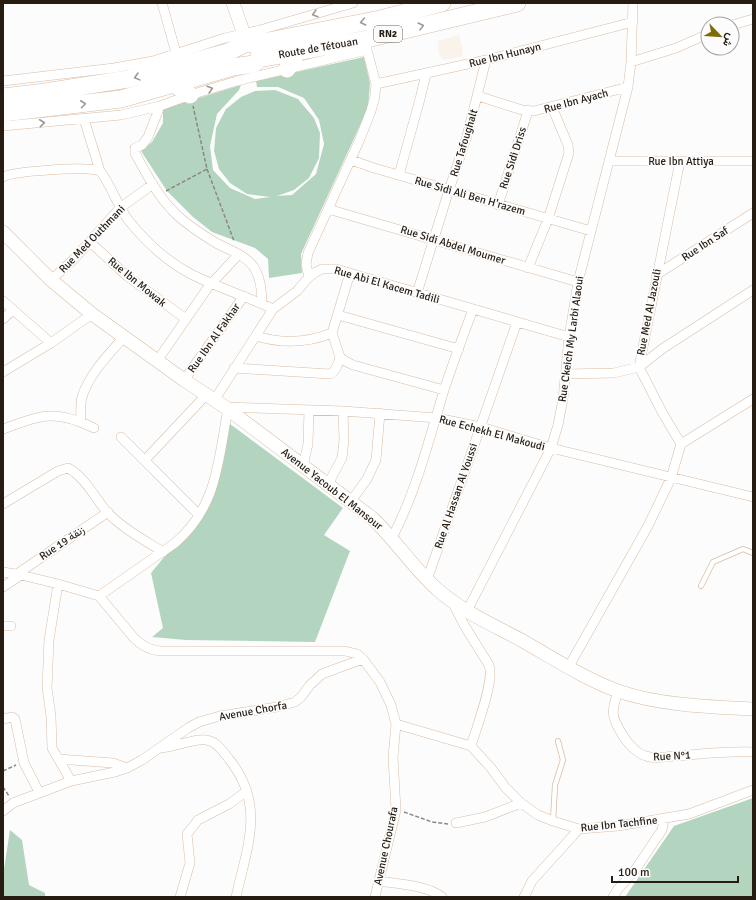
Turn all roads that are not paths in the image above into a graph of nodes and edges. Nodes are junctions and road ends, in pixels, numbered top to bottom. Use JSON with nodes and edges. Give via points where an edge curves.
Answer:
{"nodes":[{"id":1,"x":162,"y":3,"type":"edge"},
{"id":2,"x":233,"y":3,"type":"edge"},
{"id":3,"x":353,"y":3,"type":"edge"},
{"id":4,"x":442,"y":3,"type":"edge"},
{"id":5,"x":517,"y":3,"type":"edge"},
{"id":6,"x":633,"y":3,"type":"edge"},
{"id":7,"x":753,"y":19,"type":"edge"},
{"id":8,"x":633,"y":22,"type":"junction"},
{"id":9,"x":740,"y":23,"type":"edge"},
{"id":10,"x":700,"y":38,"type":"edge"},
{"id":11,"x":367,"y":45,"type":"junction"},
{"id":12,"x":298,"y":52,"type":"junction"},
{"id":13,"x":176,"y":53,"type":"junction"},
{"id":14,"x":249,"y":54,"type":"junction"},
{"id":15,"x":486,"y":60,"type":"junction"},
{"id":16,"x":631,"y":62,"type":"junction"},
{"id":17,"x":288,"y":70,"type":"junction"},
{"id":18,"x":426,"y":74,"type":"junction"},
{"id":19,"x":3,"y":81,"type":"edge"},
{"id":20,"x":174,"y":84,"type":"junction"},
{"id":21,"x":376,"y":84,"type":"junction"},
{"id":22,"x":628,"y":87,"type":"junction"},
{"id":23,"x":190,"y":95,"type":"junction"},
{"id":24,"x":3,"y":96,"type":"edge"},
{"id":25,"x":478,"y":96,"type":"junction"},
{"id":26,"x":160,"y":106,"type":"junction"},
{"id":27,"x":552,"y":107,"type":"junction"},
{"id":28,"x":528,"y":111,"type":"junction"},
{"id":29,"x":3,"y":113,"type":"edge"},
{"id":30,"x":84,"y":119,"type":"junction"},
{"id":31,"x":3,"y":126,"type":"edge"},
{"id":32,"x":351,"y":160,"type":"junction"},
{"id":33,"x":680,"y":160,"type":"junction"},
{"id":34,"x":610,"y":161,"type":"junction"},
{"id":35,"x":753,"y":162,"type":"edge"},
{"id":36,"x":100,"y":171,"type":"junction"},
{"id":37,"x":399,"y":175,"type":"junction"},
{"id":38,"x":3,"y":177,"type":"edge"},
{"id":39,"x":153,"y":184,"type":"junction"},
{"id":40,"x":448,"y":190,"type":"junction"},
{"id":41,"x":498,"y":205,"type":"junction"},
{"id":42,"x":120,"y":208,"type":"junction"},
{"id":43,"x":328,"y":209,"type":"junction"},
{"id":44,"x":753,"y":213,"type":"edge"},
{"id":45,"x":548,"y":219,"type":"junction"},
{"id":46,"x":590,"y":231,"type":"junction"},
{"id":47,"x":3,"y":232,"type":"edge"},
{"id":48,"x":434,"y":239,"type":"junction"},
{"id":49,"x":90,"y":242,"type":"junction"},
{"id":50,"x":239,"y":254,"type":"junction"},
{"id":51,"x":528,"y":268,"type":"junction"},
{"id":52,"x":350,"y":273,"type":"junction"},
{"id":53,"x":656,"y":275,"type":"junction"},
{"id":54,"x":309,"y":277,"type":"junction"},
{"id":55,"x":52,"y":280,"type":"junction"},
{"id":56,"x":578,"y":282,"type":"junction"},
{"id":57,"x":212,"y":283,"type":"junction"},
{"id":58,"x":753,"y":290,"type":"edge"},
{"id":59,"x":417,"y":293,"type":"junction"},
{"id":60,"x":244,"y":296,"type":"junction"},
{"id":61,"x":3,"y":301,"type":"edge"},
{"id":62,"x":262,"y":304,"type":"junction"},
{"id":63,"x":273,"y":309,"type":"junction"},
{"id":64,"x":473,"y":309,"type":"junction"},
{"id":65,"x":13,"y":310,"type":"junction"},
{"id":66,"x":92,"y":314,"type":"junction"},
{"id":67,"x":338,"y":315,"type":"junction"},
{"id":68,"x":3,"y":319,"type":"edge"},
{"id":69,"x":186,"y":319,"type":"junction"},
{"id":70,"x":517,"y":322,"type":"junction"},
{"id":71,"x":332,"y":333,"type":"junction"},
{"id":72,"x":256,"y":336,"type":"junction"},
{"id":73,"x":124,"y":337,"type":"junction"},
{"id":74,"x":569,"y":337,"type":"junction"},
{"id":75,"x":51,"y":342,"type":"junction"},
{"id":76,"x":458,"y":349,"type":"junction"},
{"id":77,"x":340,"y":357,"type":"junction"},
{"id":78,"x":157,"y":361,"type":"junction"},
{"id":79,"x":639,"y":367,"type":"junction"},
{"id":80,"x":234,"y":368,"type":"junction"},
{"id":81,"x":3,"y":372,"type":"edge"},
{"id":82,"x":566,"y":374,"type":"junction"},
{"id":83,"x":184,"y":380,"type":"junction"},
{"id":84,"x":444,"y":390,"type":"junction"},
{"id":85,"x":753,"y":399,"type":"edge"},
{"id":86,"x":219,"y":402,"type":"junction"},
{"id":87,"x":309,"y":410,"type":"junction"},
{"id":88,"x":343,"y":411,"type":"junction"},
{"id":89,"x":380,"y":413,"type":"junction"},
{"id":90,"x":437,"y":418,"type":"junction"},
{"id":91,"x":81,"y":422,"type":"junction"},
{"id":92,"x":480,"y":427,"type":"junction"},
{"id":93,"x":94,"y":428,"type":"dead end"},
{"id":94,"x":3,"y":429,"type":"edge"},
{"id":95,"x":121,"y":436,"type":"dead end"},
{"id":96,"x":681,"y":444,"type":"junction"},
{"id":97,"x":551,"y":448,"type":"junction"},
{"id":98,"x":145,"y":460,"type":"junction"},
{"id":99,"x":303,"y":466,"type":"junction"},
{"id":100,"x":671,"y":478,"type":"junction"},
{"id":101,"x":328,"y":484,"type":"junction"},
{"id":102,"x":753,"y":497,"type":"edge"},
{"id":103,"x":351,"y":501,"type":"junction"},
{"id":104,"x":3,"y":504,"type":"edge"},
{"id":105,"x":108,"y":512,"type":"junction"},
{"id":106,"x":199,"y":515,"type":"junction"},
{"id":107,"x":392,"y":538,"type":"junction"},
{"id":108,"x":162,"y":552,"type":"junction"},
{"id":109,"x":753,"y":553,"type":"edge"},
{"id":110,"x":3,"y":572,"type":"edge"},
{"id":111,"x":19,"y":574,"type":"junction"},
{"id":112,"x":427,"y":580,"type":"junction"},
{"id":113,"x":58,"y":584,"type":"junction"},
{"id":114,"x":701,"y":586,"type":"dead end"},
{"id":115,"x":3,"y":587,"type":"edge"},
{"id":116,"x":99,"y":596,"type":"junction"},
{"id":117,"x":452,"y":602,"type":"junction"},
{"id":118,"x":467,"y":611,"type":"junction"},
{"id":119,"x":363,"y":659,"type":"junction"},
{"id":120,"x":568,"y":668,"type":"junction"},
{"id":121,"x":618,"y":691,"type":"junction"},
{"id":122,"x":753,"y":709,"type":"edge"},
{"id":123,"x":3,"y":719,"type":"edge"},
{"id":124,"x":396,"y":724,"type":"junction"},
{"id":125,"x":558,"y":741,"type":"dead end"},
{"id":126,"x":470,"y":746,"type":"junction"},
{"id":127,"x":160,"y":748,"type":"junction"},
{"id":128,"x":753,"y":752,"type":"edge"},
{"id":129,"x":58,"y":759,"type":"junction"},
{"id":130,"x":127,"y":768,"type":"junction"},
{"id":131,"x":71,"y":780,"type":"junction"},
{"id":132,"x":753,"y":790,"type":"edge"},
{"id":133,"x":247,"y":791,"type":"junction"},
{"id":134,"x":39,"y":792,"type":"junction"},
{"id":135,"x":521,"y":803,"type":"junction"},
{"id":136,"x":3,"y":811,"type":"edge"},
{"id":137,"x":664,"y":819,"type":"junction"},
{"id":138,"x":553,"y":821,"type":"junction"},
{"id":139,"x":456,"y":823,"type":"road end"},
{"id":140,"x":578,"y":829,"type":"junction"},
{"id":141,"x":379,"y":881,"type":"junction"},
{"id":142,"x":180,"y":897,"type":"edge"},
{"id":143,"x":236,"y":897,"type":"edge"},
{"id":144,"x":375,"y":897,"type":"edge"},
{"id":145,"x":442,"y":897,"type":"edge"},
{"id":146,"x":524,"y":897,"type":"edge"},
{"id":147,"x":613,"y":897,"type":"edge"}],
"edges":[{"from":1,"to":13,"type":"street"},
{"from":2,"to":14,"type":"street"},
{"from":3,"to":14,"type":"street","one_way":true,"via":[[260,30]]},
{"from":4,"to":14,"type":"highway","name":"Route de Tétouan","number":"RN2","one_way":true},
{"from":11,"to":5,"type":"highway","name":"Route de Tétouan","number":"RN2","one_way":true},
{"from":6,"to":8,"type":"street","name":"Rue Ckeich My Larbi Alaoui"},
{"from":7,"to":9,"type":"street"},
{"from":8,"to":15,"type":"street","name":"Rue Ibn Hunayn"},
{"from":8,"to":16,"type":"street","name":"Rue Ckeich My Larbi Alaoui"},
{"from":10,"to":16,"type":"street"},
{"from":11,"to":12,"type":"highway","name":"Route de Tétouan","number":"RN2"},
{"from":11,"to":17,"type":"street"},
{"from":11,"to":21,"type":"street"},
{"from":12,"to":14,"type":"highway","name":"Route de Tétouan","number":"RN2"},
{"from":12,"to":17,"type":"highway"},
{"from":13,"to":14,"type":"street"},
{"from":13,"to":19,"type":"street","via":[[153,61],[114,68]]},
{"from":14,"to":17,"type":"street"},
{"from":14,"to":20,"type":"highway","name":"Route de Tétouan","number":"RN2"},
{"from":23,"to":14,"type":"street","one_way":true},
{"from":14,"to":24,"type":"highway","name":"Route de Tétouan","number":"RN2","one_way":true,"via":[[228,52],[128,79]]},
{"from":15,"to":18,"type":"street","name":"Rue Ibn Hunayn"},
{"from":15,"to":25,"type":"street","name":"Rue Tafoughalt"},
{"from":16,"to":22,"type":"street","name":"Rue Ckeich My Larbi Alaoui"},
{"from":18,"to":21,"type":"street","name":"Rue Ibn Hunayn"},
{"from":18,"to":37,"type":"street"},
{"from":20,"to":23,"type":"highway"},
{"from":29,"to":20,"type":"highway","name":"Route de Tétouan","number":"RN2","one_way":true,"via":[[121,99]]},
{"from":21,"to":32,"type":"street","via":[[367,124]]},
{"from":22,"to":27,"type":"street","name":"Rue Ibn Ayach"},
{"from":22,"to":34,"type":"street","name":"Rue Ckeich My Larbi Alaoui"},
{"from":23,"to":26,"type":"street"},
{"from":25,"to":28,"type":"street","name":"Rue Ibn Ayach"},
{"from":25,"to":40,"type":"street","name":"Rue Tafoughalt"},
{"from":26,"to":30,"type":"street","via":[[121,115]]},
{"from":26,"to":39,"type":"street","via":[[148,137],[134,151]]},
{"from":27,"to":28,"type":"street","name":"Rue Ibn Ayach"},
{"from":27,"to":45,"type":"street","via":[[569,153]]},
{"from":28,"to":41,"type":"street","name":"Rue Sidi Driss"},
{"from":31,"to":30,"type":"street","one_way":true},
{"from":30,"to":36,"type":"street"},
{"from":32,"to":37,"type":"street","name":"Rue Sidi Ali Ben H'razem"},
{"from":32,"to":43,"type":"street"},
{"from":33,"to":34,"type":"street","name":"Rue Ibn Attiya"},
{"from":33,"to":35,"type":"street","name":"Rue Ibn Attiya"},
{"from":33,"to":53,"type":"street","name":"Rue Med Al Jazouli"},
{"from":34,"to":46,"type":"street","name":"Rue Ckeich My Larbi Alaoui"},
{"from":36,"to":38,"type":"street","via":[[89,168],[10,174]]},
{"from":36,"to":42,"type":"street"},
{"from":37,"to":40,"type":"street","name":"Rue Sidi Ali Ben H'razem"},
{"from":39,"to":42,"type":"street","name":"Rue Med Outhmani"},
{"from":39,"to":50,"type":"street","via":[[178,216],[195,230]]},
{"from":40,"to":41,"type":"street","name":"Rue Sidi Ali Ben H'razem"},
{"from":40,"to":48,"type":"street","name":"Rue Tafoughalt"},
{"from":41,"to":45,"type":"street","name":"Rue Sidi Ali Ben H'razem"},
{"from":42,"to":49,"type":"street","name":"Rue Med Outhmani"},
{"from":42,"to":57,"type":"street","via":[[154,248],[188,273]]},
{"from":43,"to":48,"type":"street","name":"Rue Sidi Abdel Moumer"},
{"from":43,"to":54,"type":"street","via":[[308,253],[306,264]]},
{"from":44,"to":53,"type":"street","name":"Rue Ibn Saf"},
{"from":45,"to":46,"type":"street","name":"Rue Sidi Ali Ben H'razem"},
{"from":45,"to":51,"type":"street"},
{"from":46,"to":56,"type":"street","name":"Rue Ckeich My Larbi Alaoui"},
{"from":47,"to":55,"type":"street","name":"Avenue Yacoub El Mansour"},
{"from":48,"to":51,"type":"street","name":"Rue Sidi Abdel Moumer"},
{"from":48,"to":59,"type":"street","name":"Rue Tafoughalt"},
{"from":49,"to":55,"type":"street","name":"Rue Med Outhmani"},
{"from":49,"to":69,"type":"street","name":"Rue Ibn Mowak","via":[[127,276]]},
{"from":50,"to":57,"type":"street"},
{"from":50,"to":62,"type":"street","via":[[249,261],[255,270],[262,293]]},
{"from":51,"to":56,"type":"street","name":"Rue Sidi Abdel Moumer"},
{"from":52,"to":54,"type":"street","name":"Rue Abi El Kacem Tadili","via":[[330,268],[322,269]]},
{"from":52,"to":59,"type":"street","name":"Rue Abi El Kacem Tadili"},
{"from":52,"to":67,"type":"street"},
{"from":53,"to":79,"type":"street","name":"Rue Med Al Jazouli"},
{"from":54,"to":63,"type":"street","name":"Rue Abi El Kacem Tadili","via":[[297,291]]},
{"from":55,"to":66,"type":"street","name":"Avenue Yacoub El Mansour"},
{"from":56,"to":74,"type":"street","name":"Rue Ckeich My Larbi Alaoui"},
{"from":57,"to":60,"type":"street"},
{"from":57,"to":69,"type":"street"},
{"from":58,"to":79,"type":"street","via":[[662,349]]},
{"from":59,"to":64,"type":"street","name":"Rue Abi El Kacem Tadili"},
{"from":60,"to":62,"type":"street"},
{"from":60,"to":83,"type":"street","name":"Rue Ibn Al Fakhar"},
{"from":61,"to":65,"type":"street"},
{"from":62,"to":63,"type":"street"},
{"from":63,"to":72,"type":"street","name":"Rue Abi El Kacem Tadili"},
{"from":64,"to":70,"type":"street","name":"Rue Abi El Kacem Tadili"},
{"from":64,"to":76,"type":"street"},
{"from":65,"to":68,"type":"street"},
{"from":65,"to":75,"type":"street"},
{"from":66,"to":73,"type":"street","name":"Avenue Yacoub El Mansour"},
{"from":66,"to":75,"type":"street"},
{"from":67,"to":71,"type":"street"},
{"from":67,"to":76,"type":"street"},
{"from":69,"to":78,"type":"street"},
{"from":70,"to":74,"type":"street","name":"Rue Abi El Kacem Tadili"},
{"from":70,"to":92,"type":"street","name":"Rue Al Hassan Al Youssi"},
{"from":71,"to":72,"type":"street","via":[[299,342]]},
{"from":71,"to":77,"type":"street"},
{"from":72,"to":80,"type":"street","name":"Rue Abi El Kacem Tadili"},
{"from":73,"to":78,"type":"street","name":"Avenue Yacoub El Mansour"},
{"from":73,"to":91,"type":"street","via":[[88,384],[82,396]]},
{"from":74,"to":82,"type":"street","name":"Rue Ckeich My Larbi Alaoui"},
{"from":75,"to":81,"type":"street"},
{"from":76,"to":84,"type":"street"},
{"from":77,"to":80,"type":"street","via":[[336,369],[330,374]]},
{"from":77,"to":84,"type":"street","via":[[353,365]]},
{"from":78,"to":83,"type":"street","name":"Avenue Yacoub El Mansour"},
{"from":79,"to":82,"type":"street","via":[[614,373]]},
{"from":79,"to":96,"type":"street","name":"Rue Med Al Jazouli"},
{"from":80,"to":86,"type":"street","name":"Rue Abi El Kacem Tadili"},
{"from":82,"to":97,"type":"street","name":"Rue Ckeich My Larbi Alaoui"},
{"from":83,"to":86,"type":"street","name":"Avenue Yacoub El Mansour"},
{"from":84,"to":90,"type":"street"},
{"from":85,"to":96,"type":"street"},
{"from":86,"to":87,"type":"street","name":"Rue Echekh El Makoudi"},
{"from":86,"to":98,"type":"street"},
{"from":86,"to":99,"type":"street","name":"Avenue Yacoub El Mansour"},
{"from":86,"to":106,"type":"street","via":[[217,472]]},
{"from":87,"to":88,"type":"street","name":"Rue Echekh El Makoudi"},
{"from":87,"to":99,"type":"street","via":[[308,444]]},
{"from":88,"to":89,"type":"street","name":"Rue Echekh El Makoudi"},
{"from":88,"to":101,"type":"street","via":[[342,458]]},
{"from":89,"to":90,"type":"street","name":"Rue Echekh El Makoudi"},
{"from":89,"to":103,"type":"street","via":[[376,460],[367,479]]},
{"from":90,"to":92,"type":"street","name":"Rue Echekh El Makoudi"},
{"from":90,"to":107,"type":"street","via":[[411,494]]},
{"from":91,"to":93,"type":"street"},
{"from":91,"to":94,"type":"street","via":[[56,415],[44,416]]},
{"from":92,"to":97,"type":"street","name":"Rue Echekh El Makoudi"},
{"from":92,"to":112,"type":"street","name":"Rue Al Hassan Al Youssi"},
{"from":95,"to":98,"type":"street"},
{"from":96,"to":100,"type":"street"},
{"from":97,"to":100,"type":"street","name":"Rue Echekh El Makoudi"},
{"from":97,"to":118,"type":"street","name":"Rue Ckeich My Larbi Alaoui"},
{"from":98,"to":106,"type":"street"},
{"from":99,"to":101,"type":"street","name":"Avenue Yacoub El Mansour"},
{"from":100,"to":102,"type":"street","name":"Rue Echekh El Makoudi"},
{"from":100,"to":120,"type":"street","via":[[648,526]]},
{"from":101,"to":103,"type":"street","name":"Avenue Yacoub El Mansour"},
{"from":103,"to":107,"type":"street","name":"Avenue Yacoub El Mansour"},
{"from":104,"to":105,"type":"street","via":[[58,471],[68,468],[86,484]]},
{"from":105,"to":108,"type":"street"},
{"from":105,"to":111,"type":"street","name":"Rue 19 زنقة"},
{"from":106,"to":108,"type":"street","via":[[186,534]]},
{"from":107,"to":112,"type":"street","name":"Avenue Yacoub El Mansour"},
{"from":108,"to":116,"type":"street"},
{"from":109,"to":114,"type":"lane","via":[[743,549],[713,562]]},
{"from":110,"to":111,"type":"street"},
{"from":111,"to":113,"type":"street"},
{"from":111,"to":115,"type":"street","name":"Rue 19 زنقة"},
{"from":112,"to":117,"type":"street","name":"Avenue Yacoub El Mansour"},
{"from":113,"to":116,"type":"street"},
{"from":113,"to":129,"type":"street","via":[[49,640],[47,675],[52,744]]},
{"from":116,"to":119,"type":"street","via":[[140,644],[153,650],[345,651],[357,654]]},
{"from":117,"to":118,"type":"street","name":"Avenue Yacoub El Mansour"},
{"from":117,"to":126,"type":"street","via":[[490,668],[489,683]]},
{"from":118,"to":120,"type":"street","name":"Avenue Yacoub El Mansour"},
{"from":119,"to":124,"type":"street","via":[[384,688]]},
{"from":119,"to":127,"type":"street","name":"Avenue Chorfa","via":[[322,674],[295,702],[199,722]]},
{"from":120,"to":121,"type":"street","name":"Avenue Yacoub El Mansour"},
{"from":121,"to":122,"type":"street","name":"Avenue Yacoub El Mansour","via":[[658,700]]},
{"from":121,"to":128,"type":"street","name":"Rue N°1","via":[[612,709],[616,724],[634,750],[646,757]]},
{"from":123,"to":134,"type":"street","via":[[15,719],[23,761]]},
{"from":124,"to":126,"type":"street","name":"Rue Ibn Tachfine"},
{"from":124,"to":141,"type":"street","name":"Avenue Chourafa","via":[[393,757],[396,810]]},
{"from":125,"to":138,"type":"lane","via":[[563,760],[556,785]]},
{"from":126,"to":135,"type":"street","name":"Rue Ibn Tachfine"},
{"from":127,"to":130,"type":"street","name":"Avenue Chorfa"},
{"from":127,"to":133,"type":"street","via":[[200,740],[212,742],[231,761]]},
{"from":129,"to":130,"type":"street","via":[[113,763]]},
{"from":129,"to":131,"type":"street"},
{"from":130,"to":131,"type":"street","name":"Avenue Chorfa"},
{"from":131,"to":134,"type":"street","name":"Avenue Chorfa"},
{"from":132,"to":137,"type":"street","name":"Rue Ibn Tachfine","via":[[695,812]]},
{"from":133,"to":142,"type":"street","via":[[229,804],[198,820],[187,834],[190,863]]},
{"from":133,"to":143,"type":"street","via":[[250,837]]},
{"from":134,"to":136,"type":"street","name":"Avenue Chorfa","via":[[13,803]]},
{"from":135,"to":138,"type":"street","name":"Rue Ibn Tachfine"},
{"from":135,"to":139,"type":"street","via":[[485,817]]},
{"from":137,"to":140,"type":"street","name":"Rue Ibn Tachfine"},
{"from":137,"to":147,"type":"street","via":[[662,830]]},
{"from":138,"to":140,"type":"street","name":"Rue Ibn Tachfine"},
{"from":140,"to":146,"type":"street","via":[[532,881]]},
{"from":141,"to":144,"type":"street","name":"Avenue Chourafa"},
{"from":141,"to":145,"type":"street","via":[[427,889]]}]}
